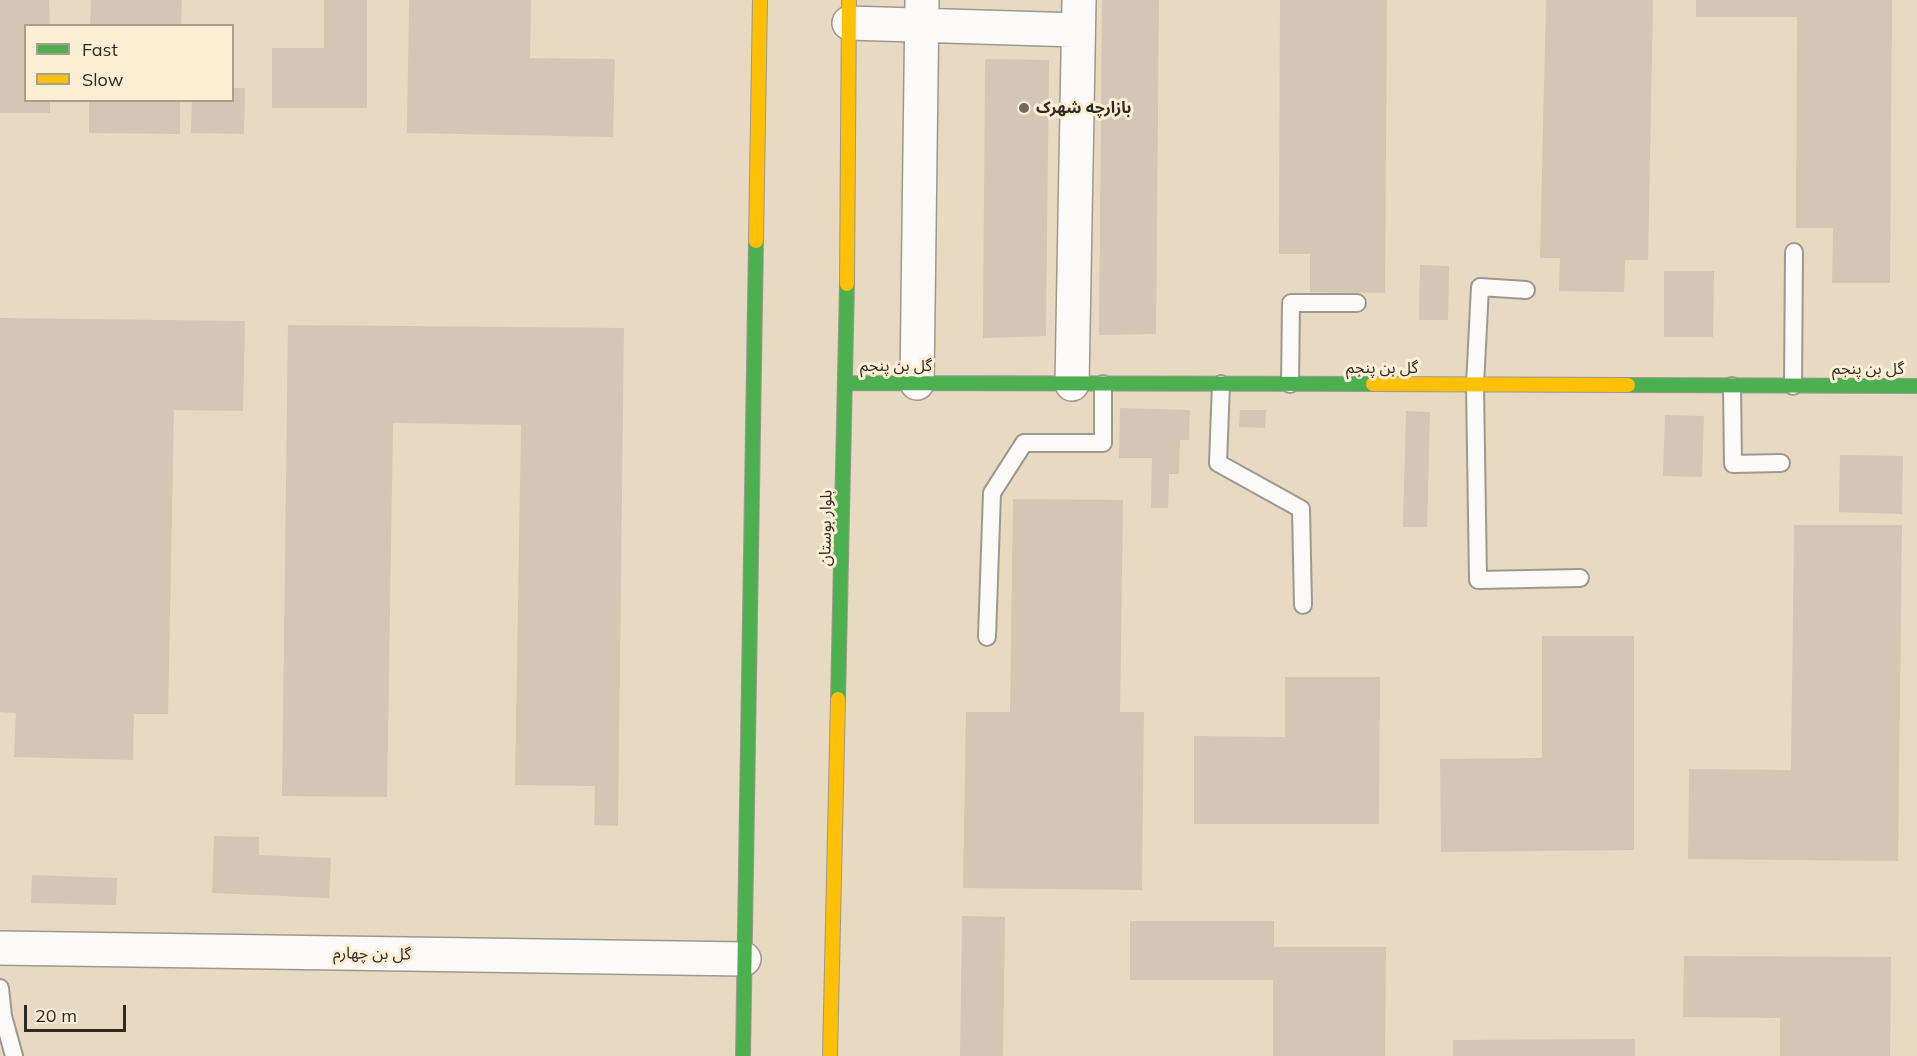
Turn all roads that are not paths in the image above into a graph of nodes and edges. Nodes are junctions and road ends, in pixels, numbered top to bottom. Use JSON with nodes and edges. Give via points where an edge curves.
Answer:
{"nodes":[{"id":1,"x":760,"y":0,"type":"edge"},
{"id":2,"x":849,"y":11,"type":"edge"},
{"id":3,"x":921,"y":13,"type":"edge"},
{"id":4,"x":1078,"y":15,"type":"edge"},
{"id":5,"x":1794,"y":252,"type":"dead end"},
{"id":6,"x":1526,"y":290,"type":"dead end"},
{"id":7,"x":1357,"y":303,"type":"dead end"},
{"id":8,"x":846,"y":383,"type":"junction"},
{"id":9,"x":917,"y":383,"type":"junction"},
{"id":10,"x":1087,"y":384,"type":"junction"},
{"id":11,"x":1221,"y":384,"type":"junction"},
{"id":12,"x":1290,"y":384,"type":"junction"},
{"id":13,"x":1475,"y":385,"type":"junction"},
{"id":14,"x":1732,"y":386,"type":"junction"},
{"id":15,"x":1792,"y":386,"type":"junction"},
{"id":16,"x":1917,"y":386,"type":"edge"},
{"id":17,"x":1781,"y":463,"type":"dead end"},
{"id":18,"x":1580,"y":578,"type":"dead end"},
{"id":19,"x":1303,"y":605,"type":"dead end"},
{"id":20,"x":987,"y":638,"type":"dead end"},
{"id":21,"x":0,"y":948,"type":"edge"},
{"id":22,"x":744,"y":959,"type":"junction"},
{"id":23,"x":0,"y":988,"type":"edge"},
{"id":24,"x":14,"y":1056,"type":"edge"},
{"id":25,"x":742,"y":1056,"type":"edge"},
{"id":26,"x":830,"y":1056,"type":"edge"}],
"edges":[{"from":1,"to":22,"type":"street"},
{"from":2,"to":3,"type":"street"},
{"from":2,"to":8,"type":"street","name":"بلوار بوستان"},
{"from":3,"to":4,"type":"street"},
{"from":3,"to":9,"type":"street"},
{"from":4,"to":10,"type":"street"},
{"from":5,"to":15,"type":"lane"},
{"from":6,"to":13,"type":"lane","via":[[1480,287]]},
{"from":7,"to":12,"type":"lane","via":[[1291,303]]},
{"from":8,"to":9,"type":"street","name":"گل بن پنجم"},
{"from":8,"to":26,"type":"street","name":"بلوار بوستان"},
{"from":9,"to":10,"type":"street","name":"گل بن پنجم"},
{"from":10,"to":11,"type":"street","name":"گل بن پنجم"},
{"from":10,"to":20,"type":"lane","via":[[1103,443],[1024,442],[992,493]]},
{"from":11,"to":12,"type":"street","name":"گل بن پنجم"},
{"from":11,"to":19,"type":"lane","via":[[1218,463],[1301,509]]},
{"from":12,"to":13,"type":"street","name":"گل بن پنجم"},
{"from":13,"to":14,"type":"street","name":"گل بن پنجم"},
{"from":13,"to":18,"type":"lane","via":[[1478,580]]},
{"from":14,"to":15,"type":"street","name":"گل بن پنجم"},
{"from":14,"to":17,"type":"lane","via":[[1732,464]]},
{"from":15,"to":16,"type":"street","name":"گل بن پنجم"},
{"from":21,"to":22,"type":"street","name":"گل بن چهارم"},
{"from":22,"to":25,"type":"street"},
{"from":23,"to":24,"type":"lane"}]}
